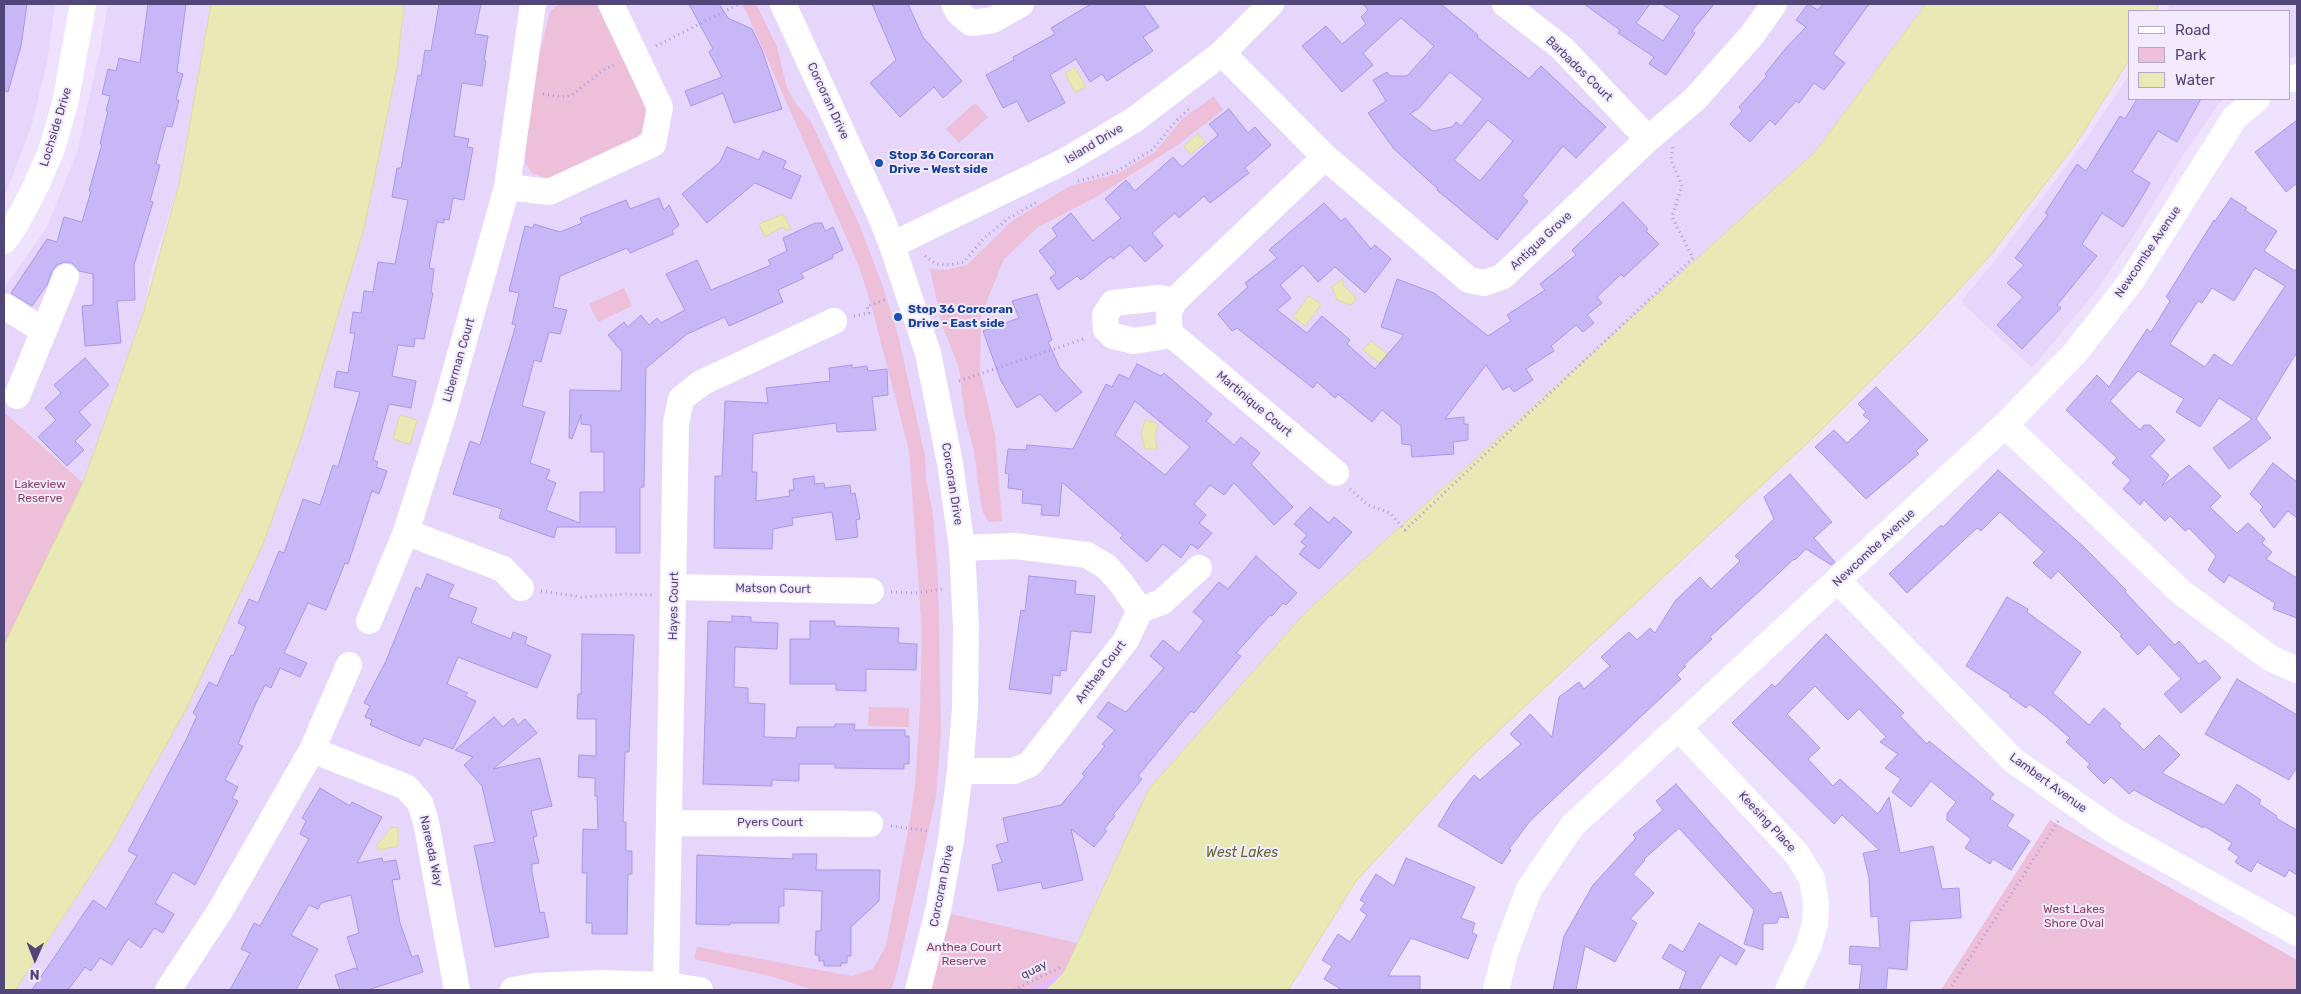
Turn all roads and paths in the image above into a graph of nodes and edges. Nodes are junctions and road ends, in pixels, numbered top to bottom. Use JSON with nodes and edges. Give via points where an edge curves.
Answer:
{"nodes":[{"id":1,"x":83,"y":4,"type":"edge"},
{"id":2,"x":533,"y":4,"type":"edge"},
{"id":3,"x":611,"y":4,"type":"edge"},
{"id":4,"x":739,"y":4,"type":"edge"},
{"id":5,"x":783,"y":4,"type":"edge"},
{"id":6,"x":954,"y":4,"type":"edge"},
{"id":7,"x":1021,"y":4,"type":"edge"},
{"id":8,"x":1271,"y":4,"type":"edge"},
{"id":9,"x":1505,"y":4,"type":"edge"},
{"id":10,"x":1774,"y":4,"type":"edge"},
{"id":11,"x":1222,"y":53,"type":"junction"},
{"id":12,"x":637,"y":56,"type":"junction"},
{"id":13,"x":520,"y":90,"type":"junction"},
{"id":14,"x":2256,"y":100,"type":"edge"},
{"id":15,"x":1648,"y":139,"type":"junction"},
{"id":16,"x":1675,"y":139,"type":"dead end"},
{"id":17,"x":1324,"y":157,"type":"junction"},
{"id":18,"x":507,"y":187,"type":"junction"},
{"id":19,"x":4,"y":241,"type":"edge"},
{"id":20,"x":892,"y":245,"type":"junction"},
{"id":21,"x":66,"y":277,"type":"dead end"},
{"id":22,"x":890,"y":298,"type":"dead end"},
{"id":23,"x":1174,"y":301,"type":"junction"},
{"id":24,"x":4,"y":306,"type":"edge"},
{"id":25,"x":834,"y":321,"type":"joint"},
{"id":26,"x":1106,"y":329,"type":"junction"},
{"id":27,"x":44,"y":331,"type":"junction"},
{"id":28,"x":1172,"y":335,"type":"junction"},
{"id":29,"x":959,"y":381,"type":"dead end"},
{"id":30,"x":17,"y":396,"type":"dead end"},
{"id":31,"x":2006,"y":424,"type":"junction"},
{"id":32,"x":1336,"y":473,"type":"joint"},
{"id":33,"x":406,"y":532,"type":"junction"},
{"id":34,"x":962,"y":548,"type":"junction"},
{"id":35,"x":1199,"y":568,"type":"dead end"},
{"id":36,"x":1838,"y":581,"type":"junction"},
{"id":37,"x":674,"y":587,"type":"junction"},
{"id":38,"x":521,"y":588,"type":"joint"},
{"id":39,"x":942,"y":589,"type":"dead end"},
{"id":40,"x":871,"y":591,"type":"joint"},
{"id":41,"x":1140,"y":610,"type":"junction"},
{"id":42,"x":369,"y":621,"type":"dead end"},
{"id":43,"x":349,"y":665,"type":"dead end"},
{"id":44,"x":2297,"y":670,"type":"edge"},
{"id":45,"x":1678,"y":728,"type":"junction"},
{"id":46,"x":312,"y":750,"type":"junction"},
{"id":47,"x":960,"y":770,"type":"junction"},
{"id":48,"x":670,"y":823,"type":"junction"},
{"id":49,"x":870,"y":824,"type":"joint"},
{"id":50,"x":2066,"y":824,"type":"dead end"},
{"id":51,"x":932,"y":831,"type":"dead end"},
{"id":52,"x":2297,"y":933,"type":"edge"},
{"id":53,"x":1063,"y":966,"type":"dead end"},
{"id":54,"x":666,"y":985,"type":"junction"},
{"id":55,"x":168,"y":990,"type":"edge"},
{"id":56,"x":457,"y":990,"type":"edge"},
{"id":57,"x":513,"y":990,"type":"edge"},
{"id":58,"x":700,"y":990,"type":"edge"},
{"id":59,"x":918,"y":990,"type":"edge"},
{"id":60,"x":1014,"y":990,"type":"edge"},
{"id":61,"x":1496,"y":990,"type":"edge"},
{"id":62,"x":1788,"y":990,"type":"edge"},
{"id":63,"x":1949,"y":990,"type":"edge"}],
"edges":[{"from":1,"to":19,"type":"street","name":"Lochside Drive","via":[[65,104],[51,151],[35,188]]},
{"from":2,"to":13,"type":"street","name":"Liberman Court"},
{"from":3,"to":12,"type":"street"},
{"from":4,"to":12,"type":"path"},
{"from":5,"to":20,"type":"street","name":"Corcoran Drive"},
{"from":6,"to":7,"type":"street","via":[[958,13],[971,23],[992,20]]},
{"from":8,"to":11,"type":"street","name":"Island Drive"},
{"from":9,"to":15,"type":"street","name":"Barbados Court","via":[[1562,48]]},
{"from":10,"to":15,"type":"street","name":"Antigua Grove","via":[[1752,35],[1695,99]]},
{"from":11,"to":17,"type":"street","name":"Antigua Grove"},
{"from":11,"to":20,"type":"street","name":"Island Drive","via":[[1134,120],[1066,161]]},
{"from":12,"to":13,"type":"path","via":[[605,69],[572,95],[561,97]]},
{"from":12,"to":18,"type":"street","via":[[660,107],[652,144],[549,192]]},
{"from":13,"to":18,"type":"street","name":"Liberman Court"},
{"from":14,"to":31,"type":"street","name":"Newcombe Avenue","via":[[2235,117],[2126,287],[2075,353]]},
{"from":15,"to":17,"type":"street","name":"Antigua Grove","via":[[1502,277],[1484,283],[1469,280]]},
{"from":16,"to":32,"type":"path","via":[[1671,160],[1682,186],[1672,217],[1693,258],[1405,530],[1390,513],[1368,505],[1355,495]]},
{"from":17,"to":23,"type":"street"},
{"from":18,"to":33,"type":"street","name":"Liberman Court","via":[[444,412]]},
{"from":20,"to":34,"type":"street","name":"Corcoran Drive","via":[[928,353],[950,463]]},
{"from":21,"to":27,"type":"street"},
{"from":22,"to":25,"type":"path","via":[[867,306],[869,313]]},
{"from":23,"to":26,"type":"street","via":[[1159,298],[1113,303],[1105,315]]},
{"from":23,"to":28,"type":"street","via":[[1169,312]]},
{"from":24,"to":27,"type":"street"},
{"from":25,"to":37,"type":"street","name":"Hayes Court","via":[[701,383],[682,399],[676,423]]},
{"from":26,"to":28,"type":"street","via":[[1113,336],[1134,341]]},
{"from":26,"to":29,"type":"path"},
{"from":27,"to":30,"type":"street"},
{"from":28,"to":32,"type":"street","name":"Martinique Court"},
{"from":31,"to":36,"type":"street","name":"Newcombe Avenue"},
{"from":31,"to":44,"type":"street","via":[[2181,592],[2270,658]]},
{"from":33,"to":38,"type":"street","via":[[503,569]]},
{"from":33,"to":42,"type":"street","name":"Liberman Court"},
{"from":34,"to":41,"type":"street","via":[[1015,546],[1087,555],[1106,567]]},
{"from":34,"to":47,"type":"street","name":"Corcoran Drive","via":[[966,708]]},
{"from":35,"to":41,"type":"street","via":[[1162,602]]},
{"from":36,"to":45,"type":"street","name":"Newcombe Avenue"},
{"from":36,"to":52,"type":"street","name":"Lambert Avenue","via":[[2014,761],[2114,830]]},
{"from":37,"to":38,"type":"path","via":[[660,595],[581,597]]},
{"from":37,"to":40,"type":"street","name":"Matson Court"},
{"from":37,"to":48,"type":"street","name":"Hayes Court"},
{"from":39,"to":40,"type":"path","via":[[918,593]]},
{"from":41,"to":47,"type":"street","name":"Anthea Court","via":[[1126,640],[1030,764],[1014,771]]},
{"from":43,"to":46,"type":"street"},
{"from":45,"to":61,"type":"street","name":"Newcombe Avenue","via":[[1572,826],[1543,866],[1520,910]]},
{"from":45,"to":62,"type":"street","name":"Keesing Place","via":[[1797,854],[1812,879],[1815,924]]},
{"from":46,"to":55,"type":"street","via":[[220,911]]},
{"from":46,"to":56,"type":"street","name":"Nareeda Way","via":[[406,787],[420,803]]},
{"from":47,"to":59,"type":"street","name":"Corcoran Drive","via":[[938,911]]},
{"from":48,"to":49,"type":"street","name":"Pyers Court"},
{"from":48,"to":54,"type":"street","name":"Hayes Court"},
{"from":49,"to":51,"type":"path"},
{"from":50,"to":63,"type":"path","via":[[2058,819]]},
{"from":53,"to":60,"type":"path","name":"quay"},
{"from":54,"to":57,"type":"street","via":[[536,986]]},
{"from":54,"to":58,"type":"street"}]}
